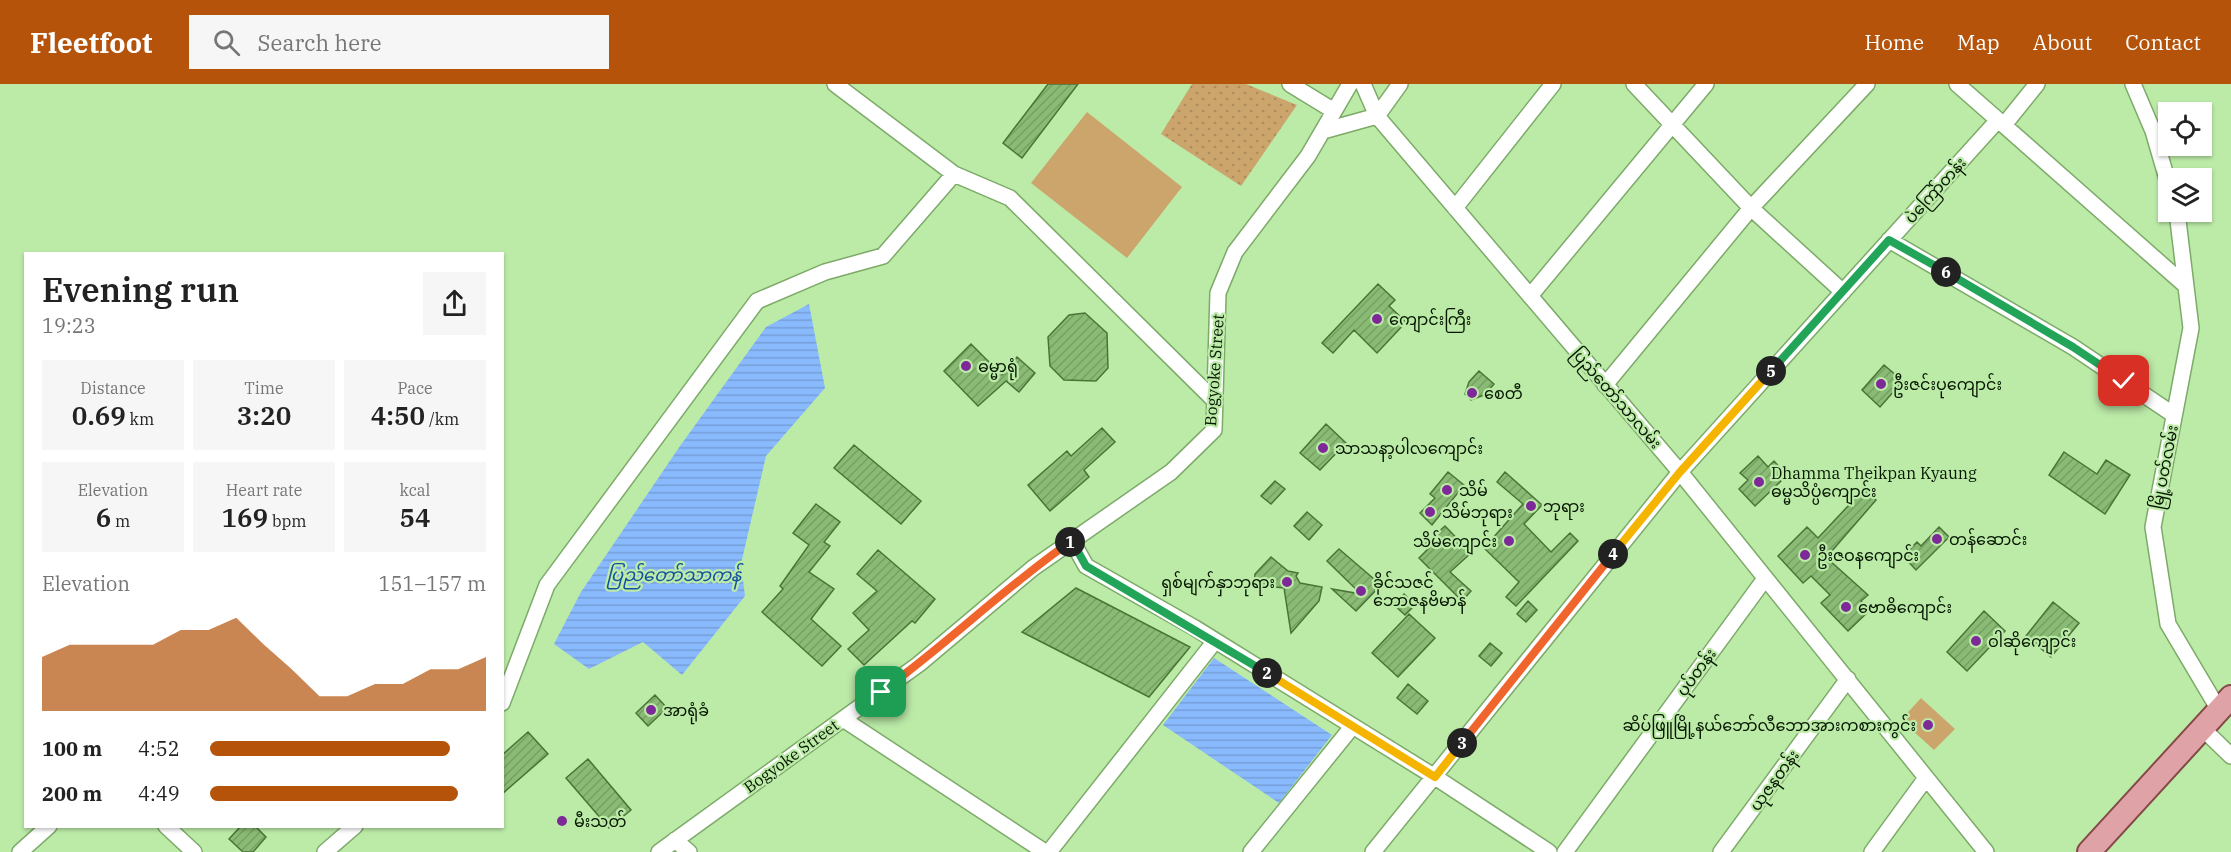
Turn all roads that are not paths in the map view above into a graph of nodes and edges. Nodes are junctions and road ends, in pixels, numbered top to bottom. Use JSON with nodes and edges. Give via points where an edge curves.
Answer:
{"nodes":[{"id":1,"x":835,"y":84,"type":"edge"},
{"id":2,"x":1290,"y":84,"type":"edge"},
{"id":3,"x":1350,"y":84,"type":"edge"},
{"id":4,"x":1363,"y":84,"type":"edge"},
{"id":5,"x":1400,"y":84,"type":"edge"},
{"id":6,"x":1553,"y":84,"type":"edge"},
{"id":7,"x":1634,"y":84,"type":"edge"},
{"id":8,"x":1706,"y":84,"type":"edge"},
{"id":9,"x":1867,"y":84,"type":"edge"},
{"id":10,"x":1957,"y":84,"type":"edge"},
{"id":11,"x":2037,"y":84,"type":"edge"},
{"id":12,"x":2133,"y":84,"type":"edge"},
{"id":13,"x":1334,"y":111,"type":"junction"},
{"id":14,"x":1377,"y":116,"type":"junction"},
{"id":15,"x":2001,"y":122,"type":"junction"},
{"id":16,"x":1673,"y":124,"type":"junction"},
{"id":17,"x":1323,"y":130,"type":"junction"},
{"id":18,"x":2163,"y":168,"type":"edge"},
{"id":19,"x":954,"y":174,"type":"junction"},
{"id":20,"x":1455,"y":208,"type":"junction"},
{"id":21,"x":1751,"y":208,"type":"junction"},
{"id":22,"x":2178,"y":222,"type":"edge"},
{"id":23,"x":1889,"y":240,"type":"junction"},
{"id":24,"x":2186,"y":286,"type":"junction"},
{"id":25,"x":1843,"y":292,"type":"junction"},
{"id":26,"x":1530,"y":296,"type":"junction"},
{"id":27,"x":1605,"y":385,"type":"junction"},
{"id":28,"x":1215,"y":401,"type":"junction"},
{"id":29,"x":2174,"y":416,"type":"junction"},
{"id":30,"x":1680,"y":472,"type":"junction"},
{"id":31,"x":1072,"y":541,"type":"junction"},
{"id":32,"x":1764,"y":580,"type":"junction"},
{"id":33,"x":1215,"y":641,"type":"junction"},
{"id":34,"x":1848,"y":679,"type":"junction"},
{"id":35,"x":504,"y":698,"type":"edge"},
{"id":36,"x":2225,"y":704,"type":"edge"},
{"id":37,"x":843,"y":719,"type":"junction"},
{"id":38,"x":1352,"y":727,"type":"junction"},
{"id":39,"x":2202,"y":728,"type":"junction"},
{"id":40,"x":2228,"y":745,"type":"edge"},
{"id":41,"x":1435,"y":777,"type":"junction"},
{"id":42,"x":1926,"y":778,"type":"junction"},
{"id":43,"x":47,"y":828,"type":"edge"},
{"id":44,"x":168,"y":828,"type":"edge"},
{"id":45,"x":353,"y":828,"type":"edge"},
{"id":46,"x":675,"y":840,"type":"junction"},
{"id":47,"x":20,"y":852,"type":"edge"},
{"id":48,"x":194,"y":852,"type":"edge"},
{"id":49,"x":325,"y":852,"type":"edge"},
{"id":50,"x":658,"y":852,"type":"edge"},
{"id":51,"x":688,"y":852,"type":"edge"},
{"id":52,"x":1047,"y":852,"type":"edge"},
{"id":53,"x":1251,"y":852,"type":"edge"},
{"id":54,"x":1373,"y":852,"type":"edge"},
{"id":55,"x":1549,"y":852,"type":"edge"},
{"id":56,"x":1565,"y":852,"type":"edge"},
{"id":57,"x":1721,"y":852,"type":"edge"},
{"id":58,"x":1872,"y":852,"type":"edge"},
{"id":59,"x":1986,"y":852,"type":"edge"},
{"id":60,"x":2089,"y":852,"type":"edge"}],
"edges":[{"from":1,"to":19,"type":"street"},
{"from":2,"to":13,"type":"street"},
{"from":3,"to":13,"type":"street","name":"Bogyoke Street"},
{"from":4,"to":14,"type":"street","name":"ပြည်တော်သာလမ်း"},
{"from":5,"to":14,"type":"street"},
{"from":6,"to":20,"type":"street"},
{"from":7,"to":16,"type":"street"},
{"from":8,"to":16,"type":"street"},
{"from":9,"to":21,"type":"street"},
{"from":10,"to":15,"type":"street"},
{"from":11,"to":15,"type":"street","name":"ပဲကြော်တန်း"},
{"from":12,"to":18,"type":"street"},
{"from":13,"to":17,"type":"street","name":"Bogyoke Street"},
{"from":14,"to":17,"type":"street"},
{"from":14,"to":20,"type":"street","name":"ပြည်တော်သာလမ်း"},
{"from":15,"to":23,"type":"street","name":"ပဲကြော်တန်း"},
{"from":15,"to":24,"type":"street"},
{"from":16,"to":21,"type":"street"},
{"from":16,"to":26,"type":"street"},
{"from":17,"to":28,"type":"street","name":"Bogyoke Street","via":[[1308,156],[1234,252],[1218,293]]},
{"from":19,"to":28,"type":"street","via":[[1010,198]]},
{"from":19,"to":35,"type":"street","via":[[883,256],[825,272],[757,301],[547,585]]},
{"from":20,"to":26,"type":"street","name":"ပြည်တော်သာလမ်း"},
{"from":21,"to":25,"type":"street"},
{"from":21,"to":27,"type":"street"},
{"from":22,"to":24,"type":"street","name":"မြို့ပတ်လမ်း"},
{"from":23,"to":25,"type":"street","name":"ပဲကြော်တန်း"},
{"from":23,"to":29,"type":"street","via":[[2073,347]]},
{"from":24,"to":29,"type":"street","name":"မြို့ပတ်လမ်း","via":[[2191,328]]},
{"from":25,"to":30,"type":"street","name":"ပဲကြော်တန်း"},
{"from":26,"to":27,"type":"street","name":"ပြည်တော်သာလမ်း"},
{"from":27,"to":30,"type":"street","name":"ပြည်တော်သာလမ်း"},
{"from":28,"to":31,"type":"street","name":"Bogyoke Street","via":[[1214,430],[1171,472]]},
{"from":29,"to":36,"type":"street","name":"မြို့ပတ်လမ်း","via":[[2153,527],[2168,624]]},
{"from":30,"to":32,"type":"street","name":"ပြည်တော်သာလမ်း"},
{"from":30,"to":41,"type":"street","name":"ပဲကြော်တန်း"},
{"from":31,"to":33,"type":"street","via":[[1086,566]]},
{"from":31,"to":37,"type":"street","name":"Bogyoke Street","via":[[1033,568],[919,664]]},
{"from":32,"to":34,"type":"street","name":"ပြည်တော်သာလမ်း"},
{"from":32,"to":56,"type":"street","name":"ပုပ်တန်း"},
{"from":33,"to":38,"type":"street"},
{"from":33,"to":52,"type":"street"},
{"from":34,"to":42,"type":"street","name":"ပြည်တော်သာလမ်း"},
{"from":34,"to":57,"type":"street","name":"ယုဇနတန်း"},
{"from":36,"to":39,"type":"main road"},
{"from":37,"to":46,"type":"street","name":"Bogyoke Street"},
{"from":37,"to":52,"type":"street"},
{"from":38,"to":41,"type":"street"},
{"from":38,"to":53,"type":"street"},
{"from":39,"to":40,"type":"street"},
{"from":39,"to":60,"type":"main road"},
{"from":41,"to":54,"type":"street","name":"ပဲကြော်တန်း"},
{"from":41,"to":55,"type":"street"},
{"from":42,"to":58,"type":"street"},
{"from":42,"to":59,"type":"street","name":"ပြည်တော်သာလမ်း"},
{"from":43,"to":47,"type":"street"},
{"from":44,"to":48,"type":"street"},
{"from":45,"to":49,"type":"street"},
{"from":46,"to":50,"type":"street","name":"Bogyoke Street"},
{"from":46,"to":51,"type":"street"}]}
